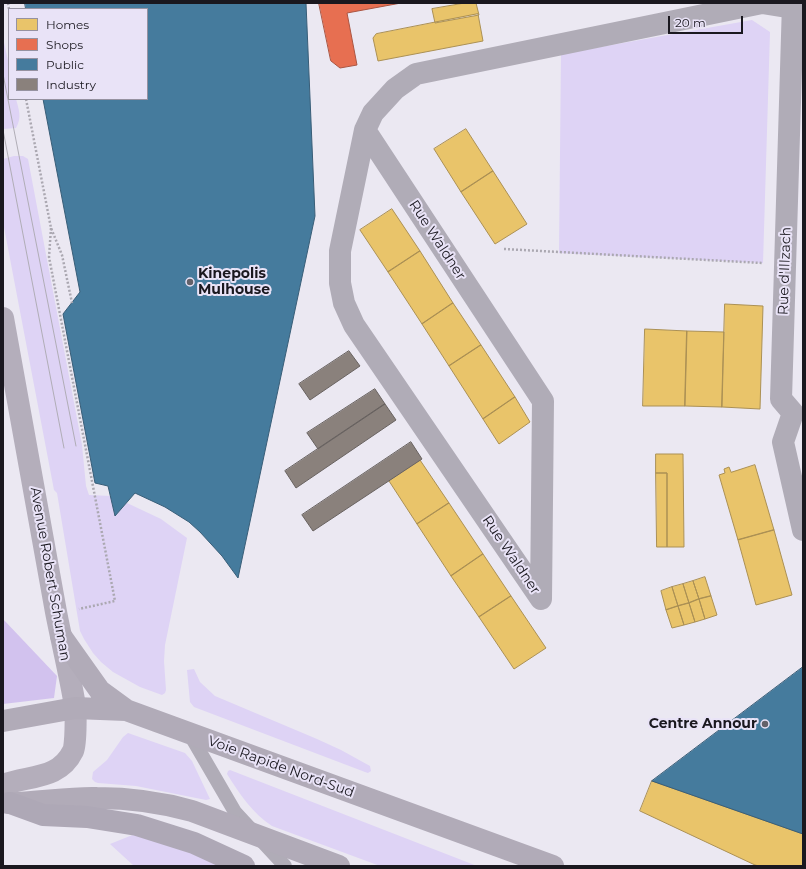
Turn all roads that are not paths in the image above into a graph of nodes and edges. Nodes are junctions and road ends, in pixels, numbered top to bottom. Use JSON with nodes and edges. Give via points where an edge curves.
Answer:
{"nodes":[{"id":1,"x":796,"y":6,"type":"edge"},
{"id":2,"x":365,"y":130,"type":"junction"},
{"id":3,"x":3,"y":318,"type":"edge"},
{"id":4,"x":798,"y":414,"type":"edge"},
{"id":5,"x":803,"y":530,"type":"edge"},
{"id":6,"x":542,"y":538,"type":"junction"},
{"id":7,"x":510,"y":553,"type":"junction"},
{"id":8,"x":61,"y":636,"type":"junction"},
{"id":9,"x":76,"y":708,"type":"junction"},
{"id":10,"x":126,"y":710,"type":"junction"},
{"id":11,"x":3,"y":721,"type":"edge"},
{"id":12,"x":189,"y":733,"type":"junction"},
{"id":13,"x":5,"y":797,"type":"edge"},
{"id":14,"x":257,"y":836,"type":"junction"},
{"id":15,"x":244,"y":866,"type":"edge"},
{"id":16,"x":285,"y":866,"type":"edge"},
{"id":17,"x":338,"y":866,"type":"edge"},
{"id":18,"x":553,"y":866,"type":"edge"}],
"edges":[{"from":1,"to":2,"type":"street","name":"Rue Waldner","via":[[762,3],[416,74],[395,89],[373,113]]},
{"from":1,"to":4,"type":"street","name":"Rue d'Illzach","via":[[781,399]]},
{"from":2,"to":6,"type":"street","name":"Rue Waldner","via":[[543,401]]},
{"from":2,"to":7,"type":"street","name":"Rue Waldner","via":[[340,250],[340,283],[344,303],[358,331]]},
{"from":3,"to":8,"type":"main road","name":"Avenue Robert Schuman"},
{"from":4,"to":5,"type":"street","name":"Rue d'Illzach","via":[[783,442]]},
{"from":6,"to":7,"type":"street","via":[[535,550],[527,555]]},
{"from":6,"to":7,"type":"street","name":"Rue Waldner","via":[[541,599]]},
{"from":8,"to":9,"type":"main road","name":"Avenue Robert Schuman"},
{"from":8,"to":10,"type":"highway","via":[[100,691]]},
{"from":9,"to":10,"type":"highway","name":"Voie Rapide Nord-Sud"},
{"from":9,"to":11,"type":"highway","name":"Voie Rapide Nord-Sud"},
{"from":9,"to":13,"type":"main road","name":"Avenue Robert Schuman","via":[[75,749],[68,762],[44,775],[12,781]]},
{"from":10,"to":12,"type":"highway","name":"Voie Rapide Nord-Sud"},
{"from":12,"to":14,"type":"lane","via":[[235,812]]},
{"from":12,"to":18,"type":"highway","name":"Voie Rapide Nord-Sud"},
{"from":13,"to":14,"type":"highway","via":[[96,798],[168,804]]},
{"from":13,"to":15,"type":"highway","via":[[43,815],[137,825],[194,843]]},
{"from":14,"to":16,"type":"lane"},
{"from":14,"to":17,"type":"highway"}]}
